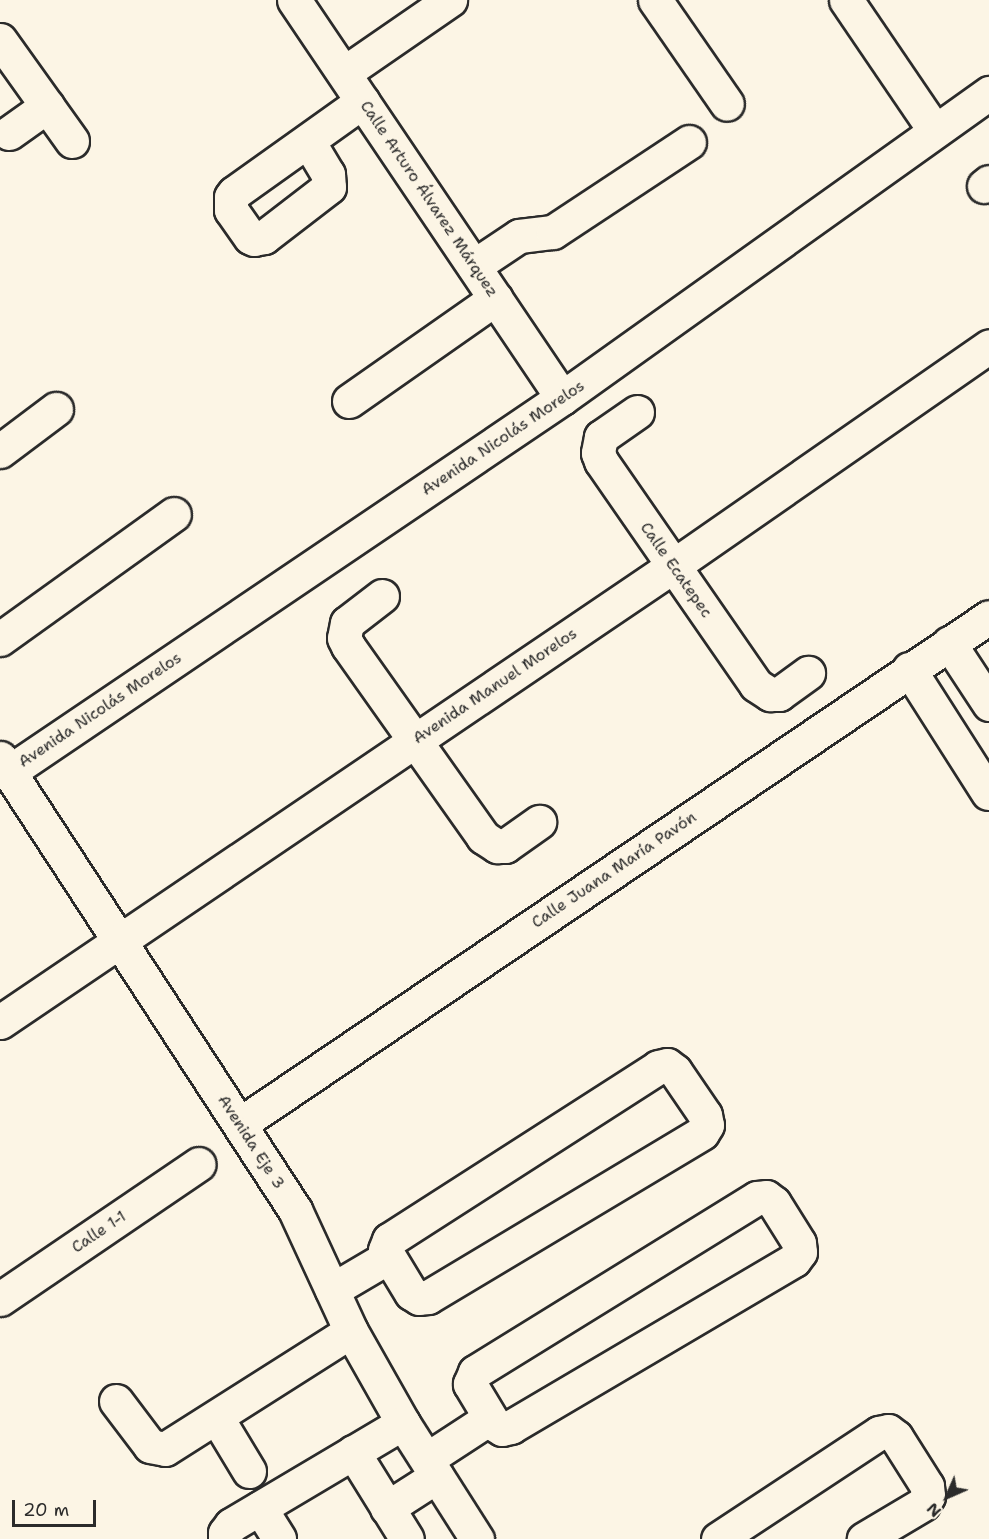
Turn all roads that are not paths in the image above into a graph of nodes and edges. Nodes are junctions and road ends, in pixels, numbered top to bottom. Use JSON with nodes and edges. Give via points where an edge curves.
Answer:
{"nodes":[{"id":1,"x":295,"y":0,"type":"edge"},
{"id":2,"x":450,"y":0,"type":"edge"},
{"id":3,"x":656,"y":0,"type":"edge"},
{"id":4,"x":857,"y":4,"type":"edge"},
{"id":5,"x":0,"y":40,"type":"edge"},
{"id":6,"x":344,"y":73,"type":"junction"},
{"id":7,"x":9,"y":74,"type":"edge"},
{"id":8,"x":989,"y":93,"type":"edge"},
{"id":9,"x":363,"y":102,"type":"junction"},
{"id":10,"x":727,"y":104,"type":"dead end"},
{"id":11,"x":47,"y":106,"type":"junction"},
{"id":12,"x":935,"y":131,"type":"junction"},
{"id":13,"x":9,"y":133,"type":"dead end"},
{"id":14,"x":72,"y":141,"type":"dead end"},
{"id":15,"x":308,"y":141,"type":"dead end"},
{"id":16,"x":689,"y":142,"type":"dead end"},
{"id":17,"x":474,"y":266,"type":"junction"},
{"id":18,"x":496,"y":298,"type":"junction"},
{"id":19,"x":989,"y":346,"type":"edge"},
{"id":20,"x":562,"y":398,"type":"junction"},
{"id":21,"x":349,"y":400,"type":"dead end"},
{"id":22,"x":56,"y":409,"type":"dead end"},
{"id":23,"x":637,"y":412,"type":"dead end"},
{"id":24,"x":0,"y":451,"type":"edge"},
{"id":25,"x":174,"y":514,"type":"dead end"},
{"id":26,"x":673,"y":566,"type":"junction"},
{"id":27,"x":382,"y":596,"type":"dead end"},
{"id":28,"x":989,"y":617,"type":"edge"},
{"id":29,"x":0,"y":639,"type":"edge"},
{"id":30,"x":949,"y":643,"type":"junction"},
{"id":31,"x":909,"y":669,"type":"junction"},
{"id":32,"x":808,"y":673,"type":"dead end"},
{"id":33,"x":989,"y":704,"type":"edge"},
{"id":34,"x":416,"y":740,"type":"junction"},
{"id":35,"x":5,"y":765,"type":"edge"},
{"id":36,"x":988,"y":794,"type":"edge"},
{"id":37,"x":539,"y":822,"type":"dead end"},
{"id":38,"x":118,"y":943,"type":"junction"},
{"id":39,"x":0,"y":1022,"type":"edge"},
{"id":40,"x":240,"y":1124,"type":"junction"},
{"id":41,"x":199,"y":1164,"type":"dead end"},
{"id":42,"x":388,"y":1257,"type":"junction"},
{"id":43,"x":332,"y":1290,"type":"junction"},
{"id":44,"x":0,"y":1299,"type":"edge"},
{"id":45,"x":351,"y":1331,"type":"junction"},
{"id":46,"x":116,"y":1401,"type":"dead end"},
{"id":47,"x":217,"y":1418,"type":"junction"},
{"id":48,"x":490,"y":1418,"type":"junction"},
{"id":49,"x":403,"y":1423,"type":"junction"},
{"id":50,"x":353,"y":1452,"type":"junction"},
{"id":51,"x":432,"y":1467,"type":"junction"},
{"id":52,"x":249,"y":1471,"type":"dead end"},
{"id":53,"x":260,"y":1508,"type":"junction"},
{"id":54,"x":387,"y":1508,"type":"junction"},
{"id":55,"x":472,"y":1537,"type":"edge"},
{"id":56,"x":225,"y":1539,"type":"edge"},
{"id":57,"x":279,"y":1539,"type":"edge"},
{"id":58,"x":407,"y":1539,"type":"edge"},
{"id":59,"x":718,"y":1539,"type":"edge"},
{"id":60,"x":864,"y":1539,"type":"edge"}],
"edges":[{"from":1,"to":6,"type":"street","name":"Calle Arturo Álvarez Márquez"},
{"from":2,"to":6,"type":"street"},
{"from":3,"to":10,"type":"street"},
{"from":4,"to":12,"type":"street"},
{"from":5,"to":7,"type":"street"},
{"from":6,"to":9,"type":"street","name":"Calle Arturo Álvarez Márquez"},
{"from":7,"to":11,"type":"street"},
{"from":8,"to":12,"type":"street","name":"Avenida Nicolás Morelos"},
{"from":9,"to":15,"type":"street"},
{"from":9,"to":17,"type":"street","name":"Calle Arturo Álvarez Márquez"},
{"from":11,"to":13,"type":"street"},
{"from":11,"to":14,"type":"street"},
{"from":12,"to":20,"type":"street","name":"Avenida Nicolás Morelos"},
{"from":16,"to":17,"type":"street","via":[[554,232],[519,236]]},
{"from":17,"to":18,"type":"street","name":"Calle Arturo Álvarez Márquez"},
{"from":18,"to":20,"type":"street","name":"Calle Arturo Álvarez Márquez"},
{"from":18,"to":21,"type":"street"},
{"from":19,"to":26,"type":"street","name":"Avenida Manuel Morelos"},
{"from":20,"to":35,"type":"street","name":"Avenida Nicolás Morelos"},
{"from":22,"to":24,"type":"street"},
{"from":23,"to":26,"type":"street","name":"Calle Ecatepec","via":[[601,437],[598,453]]},
{"from":25,"to":29,"type":"street"},
{"from":26,"to":32,"type":"street","name":"Calle Ecatepec","via":[[762,691],[779,694]]},
{"from":26,"to":34,"type":"street","name":"Avenida Manuel Morelos"},
{"from":27,"to":34,"type":"street","via":[[352,616],[344,638]]},
{"from":28,"to":30,"type":"street","name":"Calle Juana María Pavón"},
{"from":30,"to":31,"type":"street","name":"Calle Juana María Pavón"},
{"from":30,"to":33,"type":"street"},
{"from":31,"to":36,"type":"street"},
{"from":31,"to":40,"type":"street","name":"Calle Juana María Pavón"},
{"from":34,"to":37,"type":"street","via":[[489,843],[505,846]]},
{"from":34,"to":38,"type":"street","name":"Avenida Manuel Morelos"},
{"from":35,"to":38,"type":"street","name":"Avenida Eje 3"},
{"from":38,"to":39,"type":"street","name":"Avenida Manuel Morelos"},
{"from":38,"to":40,"type":"street","name":"Avenida Eje 3"},
{"from":40,"to":43,"type":"street","name":"Avenida Eje 3","via":[[295,1210]]},
{"from":41,"to":44,"type":"street","name":"Calle 1-1"},
{"from":42,"to":42,"type":"street","via":[[411,1293],[428,1297],[702,1133],[707,1120],[675,1071],[667,1065],[658,1067],[388,1240],[384,1247]]},
{"from":42,"to":43,"type":"street"},
{"from":43,"to":45,"type":"street","name":"Avenida Eje 3"},
{"from":45,"to":47,"type":"street"},
{"from":45,"to":49,"type":"street","name":"Avenida Eje 3"},
{"from":46,"to":47,"type":"street","via":[[144,1440],[157,1449],[172,1446]]},
{"from":47,"to":52,"type":"street"},
{"from":48,"to":48,"type":"street","via":[[498,1427],[511,1427],[794,1260],[800,1252],[799,1243],[774,1203],[766,1197],[757,1198],[475,1371],[470,1384]]},
{"from":48,"to":51,"type":"street"},
{"from":49,"to":50,"type":"street"},
{"from":49,"to":51,"type":"street","name":"Avenida Eje 3"},
{"from":50,"to":53,"type":"street"},
{"from":50,"to":54,"type":"street"},
{"from":51,"to":54,"type":"street"},
{"from":51,"to":55,"type":"street","name":"Avenida Eje 3"},
{"from":53,"to":56,"type":"street","via":[[227,1528]]},
{"from":53,"to":57,"type":"street"},
{"from":54,"to":58,"type":"street"},
{"from":59,"to":60,"type":"street","via":[[879,1433],[888,1431],[896,1437],[927,1486],[928,1496],[923,1504]]}]}
